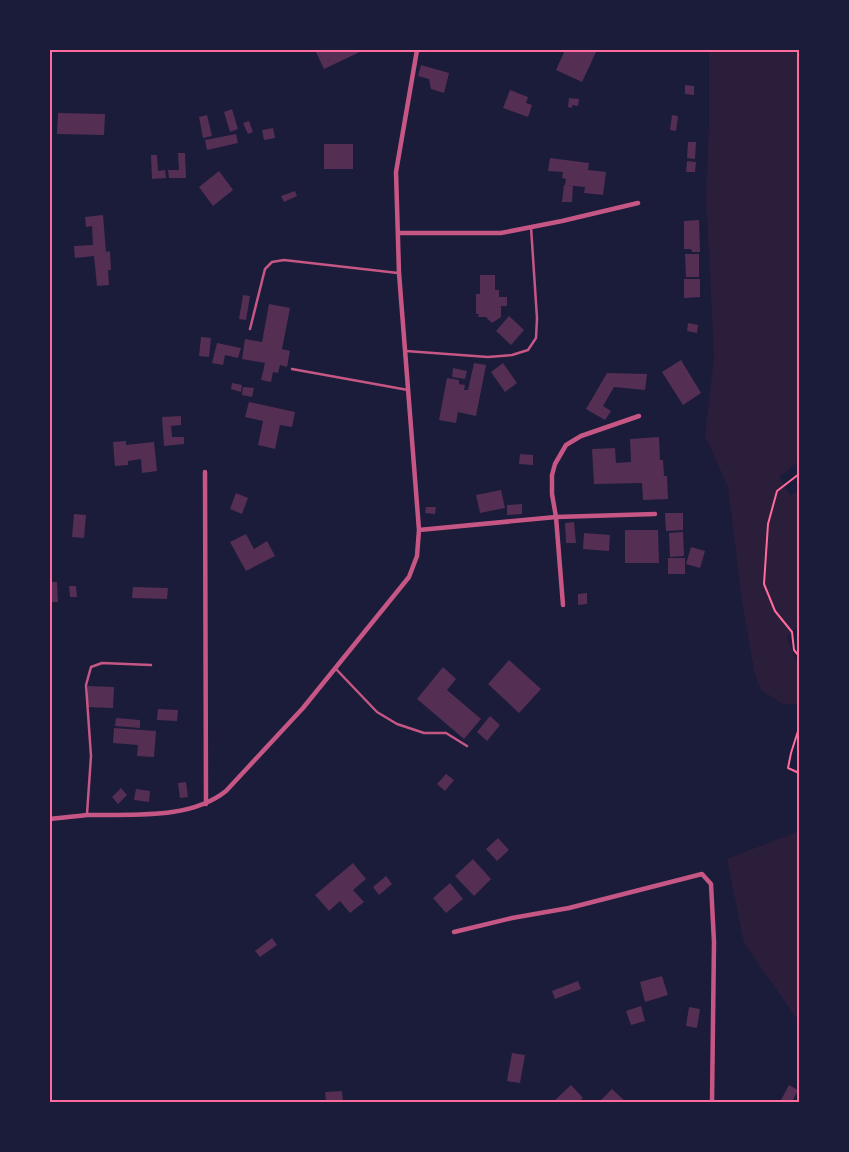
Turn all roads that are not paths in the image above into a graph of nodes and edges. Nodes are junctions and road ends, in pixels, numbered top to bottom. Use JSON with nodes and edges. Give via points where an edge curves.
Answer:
{"nodes":[{"id":1,"x":417,"y":50,"type":"edge"},
{"id":2,"x":638,"y":203,"type":"dead end"},
{"id":3,"x":532,"y":227,"type":"junction"},
{"id":4,"x":398,"y":234,"type":"junction"},
{"id":5,"x":399,"y":273,"type":"junction"},
{"id":6,"x":250,"y":329,"type":"dead end"},
{"id":7,"x":405,"y":350,"type":"junction"},
{"id":8,"x":292,"y":369,"type":"dead end"},
{"id":9,"x":408,"y":390,"type":"junction"},
{"id":10,"x":639,"y":416,"type":"dead end"},
{"id":11,"x":204,"y":472,"type":"dead end"},
{"id":12,"x":654,"y":514,"type":"dead end"},
{"id":13,"x":556,"y":517,"type":"junction"},
{"id":14,"x":419,"y":530,"type":"junction"},
{"id":15,"x":563,"y":605,"type":"dead end"},
{"id":16,"x":151,"y":665,"type":"dead end"},
{"id":17,"x":335,"y":668,"type":"junction"},
{"id":18,"x":467,"y":746,"type":"dead end"},
{"id":19,"x":206,"y":804,"type":"junction"},
{"id":20,"x":87,"y":816,"type":"junction"},
{"id":21,"x":50,"y":819,"type":"edge"},
{"id":22,"x":454,"y":932,"type":"dead end"},
{"id":23,"x":712,"y":1102,"type":"edge"}],
"edges":[{"from":1,"to":4,"type":"street","via":[[396,172]]},
{"from":2,"to":3,"type":"street"},
{"from":3,"to":4,"type":"street","via":[[501,233]]},
{"from":3,"to":7,"type":"lane","via":[[537,318],[536,338],[528,350],[488,357]]},
{"from":4,"to":5,"type":"street"},
{"from":5,"to":6,"type":"lane","via":[[284,260],[272,262],[262,277]]},
{"from":5,"to":7,"type":"street"},
{"from":7,"to":9,"type":"street"},
{"from":8,"to":9,"type":"lane"},
{"from":9,"to":14,"type":"street"},
{"from":10,"to":13,"type":"street","via":[[581,436],[566,445],[552,475]]},
{"from":11,"to":19,"type":"street"},
{"from":12,"to":13,"type":"street"},
{"from":13,"to":14,"type":"street"},
{"from":13,"to":15,"type":"street"},
{"from":14,"to":17,"type":"street","via":[[417,556],[409,577]]},
{"from":16,"to":20,"type":"lane","via":[[102,663],[91,667],[88,673],[91,756]]},
{"from":17,"to":18,"type":"lane","via":[[377,712],[397,724],[424,733],[446,733]]},
{"from":17,"to":19,"type":"street","via":[[303,708],[226,791]]},
{"from":19,"to":20,"type":"street","via":[[143,814]]},
{"from":20,"to":21,"type":"street"},
{"from":22,"to":23,"type":"street","via":[[578,906],[702,874],[711,884],[714,942]]}]}
